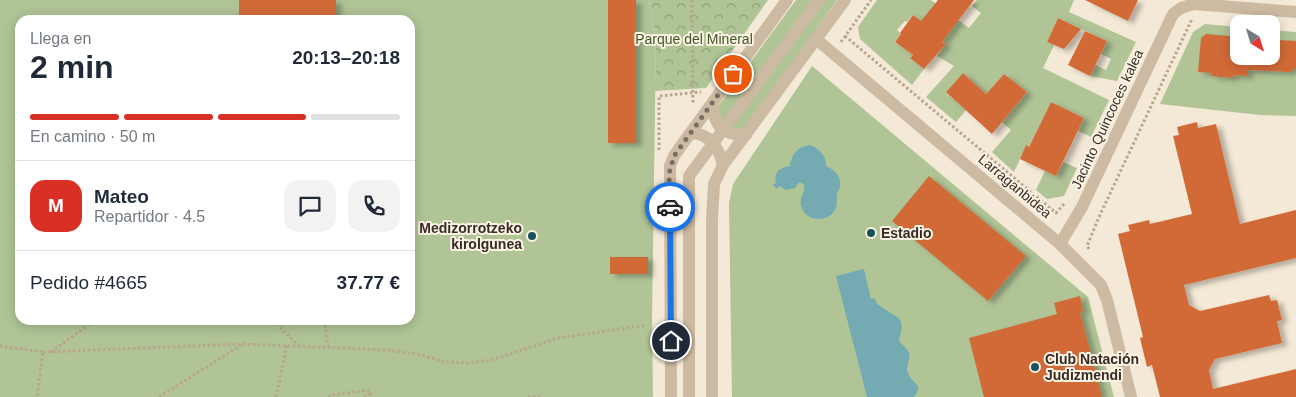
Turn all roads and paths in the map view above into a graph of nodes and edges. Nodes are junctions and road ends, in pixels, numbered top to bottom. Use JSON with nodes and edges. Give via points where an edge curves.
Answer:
{"nodes":[{"id":1,"x":692,"y":0,"type":"edge"},
{"id":2,"x":787,"y":0,"type":"edge"},
{"id":3,"x":819,"y":0,"type":"edge"},
{"id":4,"x":845,"y":0,"type":"edge"},
{"id":5,"x":1296,"y":12,"type":"edge"},
{"id":6,"x":1199,"y":20,"type":"dead end"},
{"id":7,"x":845,"y":36,"type":"dead end"},
{"id":8,"x":816,"y":39,"type":"junction"},
{"id":9,"x":712,"y":104,"type":"junction"},
{"id":10,"x":723,"y":130,"type":"junction"},
{"id":11,"x":692,"y":131,"type":"junction"},
{"id":12,"x":746,"y":134,"type":"junction"},
{"id":13,"x":714,"y":142,"type":"junction"},
{"id":14,"x":723,"y":165,"type":"junction"},
{"id":15,"x":1068,"y":199,"type":"dead end"},
{"id":16,"x":1099,"y":217,"type":"dead end"},
{"id":17,"x":1060,"y":244,"type":"junction"},
{"id":18,"x":88,"y":325,"type":"edge"},
{"id":19,"x":278,"y":325,"type":"edge"},
{"id":20,"x":325,"y":325,"type":"edge"},
{"id":21,"x":647,"y":325,"type":"dead end"},
{"id":22,"x":243,"y":344,"type":"junction"},
{"id":23,"x":287,"y":345,"type":"junction"},
{"id":24,"x":0,"y":346,"type":"edge"},
{"id":25,"x":299,"y":346,"type":"junction"},
{"id":26,"x":328,"y":346,"type":"junction"},
{"id":27,"x":43,"y":352,"type":"junction"},
{"id":28,"x":50,"y":352,"type":"junction"},
{"id":29,"x":371,"y":395,"type":"edge"},
{"id":30,"x":37,"y":397,"type":"edge"},
{"id":31,"x":159,"y":397,"type":"edge"},
{"id":32,"x":276,"y":397,"type":"edge"},
{"id":33,"x":328,"y":397,"type":"edge"},
{"id":34,"x":364,"y":397,"type":"edge"},
{"id":35,"x":528,"y":397,"type":"edge"},
{"id":36,"x":541,"y":397,"type":"edge"},
{"id":37,"x":671,"y":397,"type":"edge"},
{"id":38,"x":689,"y":397,"type":"edge"},
{"id":39,"x":712,"y":397,"type":"edge"},
{"id":40,"x":1130,"y":397,"type":"edge"}],
"edges":[{"from":1,"to":11,"type":"path"},
{"from":2,"to":9,"type":"street"},
{"from":3,"to":10,"type":"street"},
{"from":4,"to":8,"type":"street"},
{"from":5,"to":17,"type":"street","name":"Jacinto Quincoces kalea","via":[[1194,4],[1173,14],[1082,208]]},
{"from":6,"to":16,"type":"path","via":[[1192,19]]},
{"from":7,"to":15,"type":"path","via":[[1056,213]]},
{"from":8,"to":12,"type":"street"},
{"from":8,"to":17,"type":"street","name":"Larraganbidea"},
{"from":9,"to":10,"type":"street","via":[[715,121]]},
{"from":9,"to":11,"type":"street"},
{"from":10,"to":12,"type":"street","via":[[730,134]]},
{"from":10,"to":13,"type":"street"},
{"from":11,"to":13,"type":"street"},
{"from":11,"to":37,"type":"street","via":[[674,156],[669,174]]},
{"from":12,"to":14,"type":"street"},
{"from":13,"to":14,"type":"street"},
{"from":13,"to":38,"type":"street","via":[[689,176]]},
{"from":14,"to":39,"type":"street","via":[[714,184],[712,220]]},
{"from":17,"to":40,"type":"street","name":"Larraganbidea","via":[[1101,285]]},
{"from":18,"to":28,"type":"path"},
{"from":19,"to":25,"type":"path"},
{"from":20,"to":26,"type":"path"},
{"from":21,"to":26,"type":"path","via":[[558,338],[492,360],[470,363],[445,362],[387,350]]},
{"from":22,"to":23,"type":"path"},
{"from":22,"to":28,"type":"path"},
{"from":22,"to":31,"type":"path"},
{"from":23,"to":25,"type":"path"},
{"from":23,"to":32,"type":"path"},
{"from":24,"to":27,"type":"path"},
{"from":25,"to":26,"type":"path"},
{"from":27,"to":28,"type":"path"},
{"from":27,"to":30,"type":"path"},
{"from":29,"to":33,"type":"path","via":[[368,390]]},
{"from":29,"to":34,"type":"path"},
{"from":35,"to":36,"type":"path"}]}
